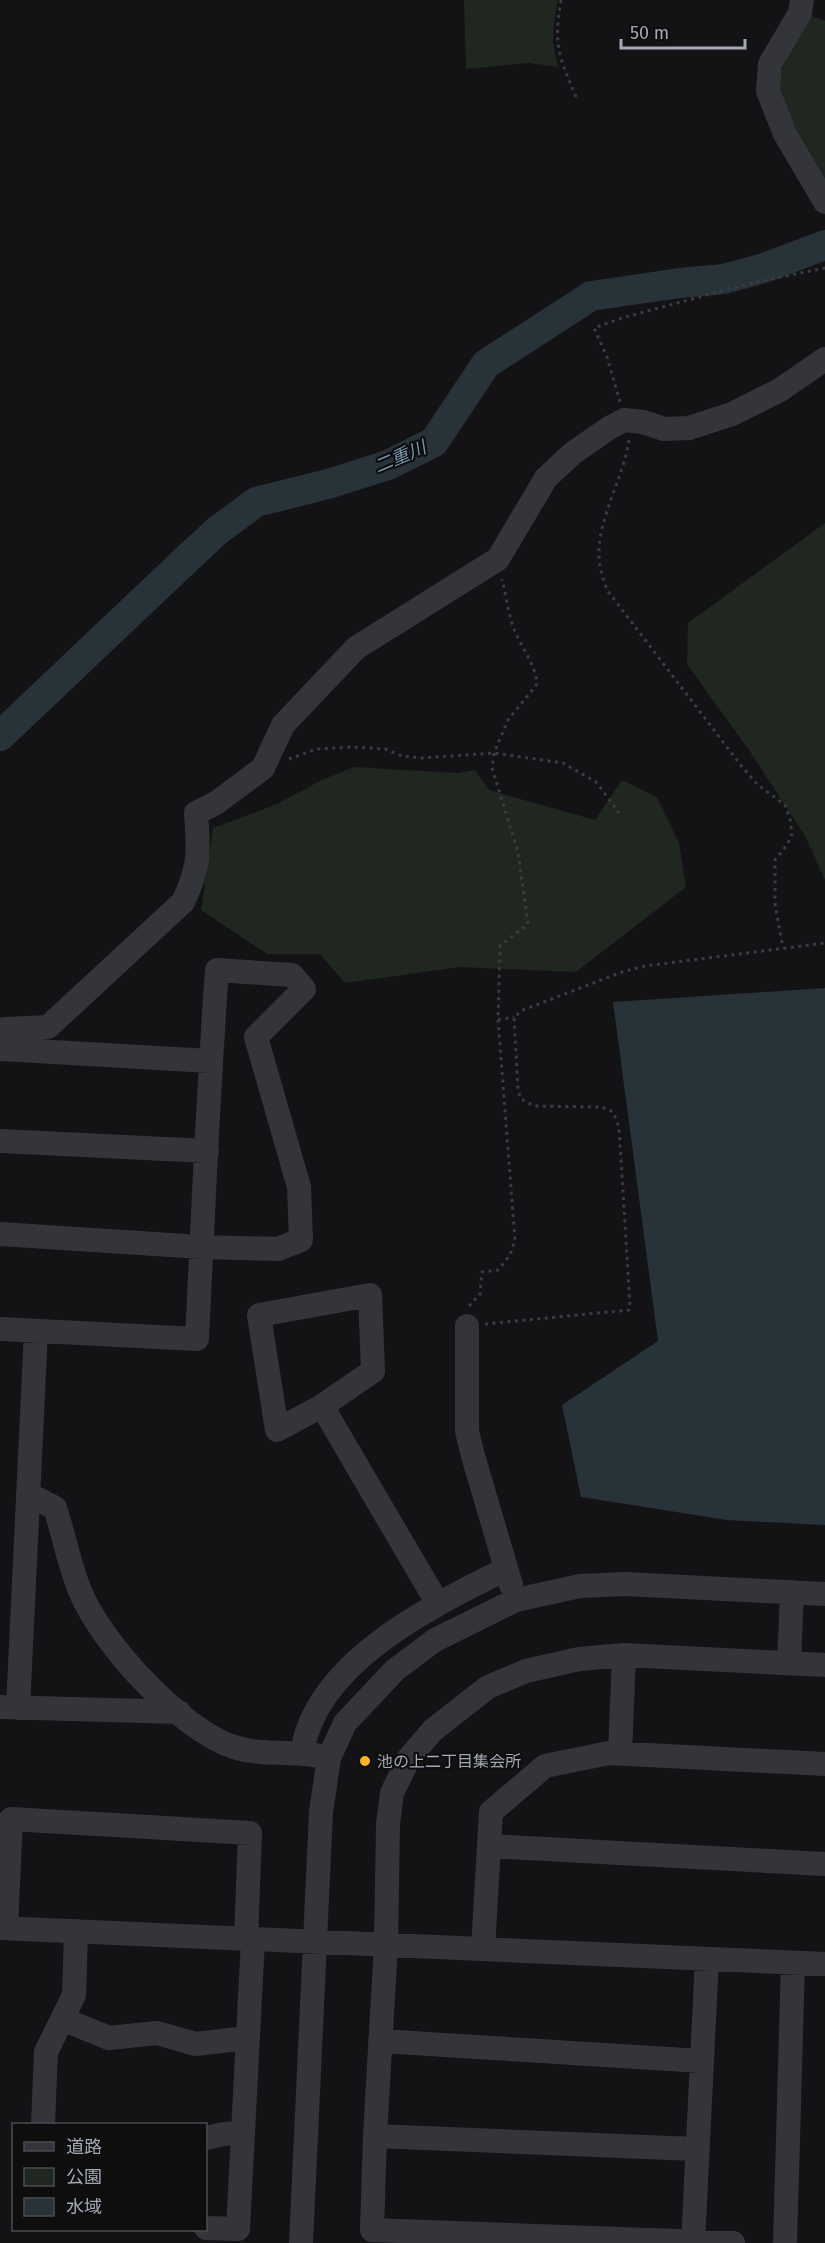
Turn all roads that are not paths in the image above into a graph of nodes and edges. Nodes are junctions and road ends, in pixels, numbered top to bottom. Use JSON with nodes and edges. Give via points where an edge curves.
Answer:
{"nodes":[{"id":1,"x":802,"y":0,"type":"edge"},
{"id":2,"x":825,"y":202,"type":"edge"},
{"id":3,"x":825,"y":359,"type":"edge"},
{"id":4,"x":0,"y":1039,"type":"edge"},
{"id":5,"x":0,"y":1049,"type":"edge"},
{"id":6,"x":210,"y":1061,"type":"junction"},
{"id":7,"x":0,"y":1141,"type":"edge"},
{"id":8,"x":207,"y":1151,"type":"junction"},
{"id":9,"x":0,"y":1234,"type":"edge"},
{"id":10,"x":201,"y":1246,"type":"junction"},
{"id":11,"x":466,"y":1326,"type":"road end"},
{"id":12,"x":0,"y":1329,"type":"edge"},
{"id":13,"x":36,"y":1331,"type":"junction"},
{"id":14,"x":322,"y":1406,"type":"junction"},
{"id":15,"x":28,"y":1494,"type":"junction"},
{"id":16,"x":506,"y":1569,"type":"junction"},
{"id":17,"x":792,"y":1593,"type":"junction"},
{"id":18,"x":825,"y":1594,"type":"edge"},
{"id":19,"x":516,"y":1600,"type":"junction"},
{"id":20,"x":438,"y":1604,"type":"junction"},
{"id":21,"x":624,"y":1655,"type":"junction"},
{"id":22,"x":789,"y":1663,"type":"junction"},
{"id":23,"x":825,"y":1665,"type":"edge"},
{"id":24,"x":9,"y":1708,"type":"edge"},
{"id":25,"x":178,"y":1712,"type":"junction"},
{"id":26,"x":302,"y":1753,"type":"junction"},
{"id":27,"x":620,"y":1754,"type":"junction"},
{"id":28,"x":329,"y":1758,"type":"junction"},
{"id":29,"x":825,"y":1764,"type":"edge"},
{"id":30,"x":489,"y":1846,"type":"junction"},
{"id":31,"x":825,"y":1864,"type":"edge"},
{"id":32,"x":3,"y":1928,"type":"edge"},
{"id":33,"x":76,"y":1931,"type":"junction"},
{"id":34,"x":250,"y":1939,"type":"junction"},
{"id":35,"x":315,"y":1941,"type":"junction"},
{"id":36,"x":386,"y":1944,"type":"junction"},
{"id":37,"x":483,"y":1949,"type":"junction"},
{"id":38,"x":707,"y":1959,"type":"junction"},
{"id":39,"x":793,"y":1963,"type":"junction"},
{"id":40,"x":825,"y":1964,"type":"edge"},
{"id":41,"x":62,"y":2019,"type":"junction"},
{"id":42,"x":248,"y":2038,"type":"junction"},
{"id":43,"x":380,"y":2041,"type":"junction"},
{"id":44,"x":701,"y":2061,"type":"junction"},
{"id":45,"x":43,"y":2123,"type":"edge"},
{"id":46,"x":243,"y":2133,"type":"junction"},
{"id":47,"x":375,"y":2136,"type":"junction"},
{"id":48,"x":207,"y":2138,"type":"edge"},
{"id":49,"x":696,"y":2149,"type":"junction"},
{"id":50,"x":207,"y":2228,"type":"edge"},
{"id":51,"x":693,"y":2242,"type":"edge"},
{"id":52,"x":301,"y":2243,"type":"edge"},
{"id":53,"x":734,"y":2243,"type":"edge"},
{"id":54,"x":785,"y":2243,"type":"edge"}],
"edges":[{"from":1,"to":2,"type":"street","via":[[797,19],[770,64],[768,91],[785,134]]},
{"from":3,"to":4,"type":"street","via":[[780,390],[732,414],[689,428],[664,429],[624,420],[573,453],[546,478],[498,559],[356,648],[283,725],[263,768],[196,813],[199,848],[194,880],[183,902],[48,1027],[5,1029]]},
{"from":5,"to":6,"type":"street"},
{"from":6,"to":8,"type":"street"},
{"from":6,"to":10,"type":"street","via":[[217,970],[292,975],[304,988],[256,1037],[299,1187],[301,1240],[278,1249]]},
{"from":7,"to":8,"type":"street"},
{"from":8,"to":10,"type":"street"},
{"from":9,"to":10,"type":"street"},
{"from":10,"to":13,"type":"street","via":[[197,1339]]},
{"from":11,"to":16,"type":"street","via":[[467,1431]]},
{"from":12,"to":13,"type":"street"},
{"from":13,"to":15,"type":"street"},
{"from":14,"to":14,"type":"street","via":[[278,1430],[260,1315],[370,1295],[373,1371]]},
{"from":14,"to":20,"type":"street"},
{"from":15,"to":24,"type":"street"},
{"from":15,"to":25,"type":"street","via":[[55,1508],[80,1591],[104,1635],[132,1669]]},
{"from":16,"to":19,"type":"street"},
{"from":16,"to":20,"type":"street"},
{"from":17,"to":18,"type":"street"},
{"from":17,"to":19,"type":"street","via":[[625,1584],[579,1586]]},
{"from":17,"to":22,"type":"street"},
{"from":19,"to":28,"type":"street","via":[[435,1640],[395,1670],[345,1723]]},
{"from":20,"to":26,"type":"street","via":[[356,1662],[326,1693],[305,1736]]},
{"from":21,"to":22,"type":"street"},
{"from":21,"to":27,"type":"street"},
{"from":21,"to":36,"type":"street","via":[[579,1659],[526,1671],[488,1687],[433,1730],[409,1758],[392,1793],[388,1824]]},
{"from":22,"to":23,"type":"street"},
{"from":24,"to":25,"type":"street"},
{"from":25,"to":26,"type":"street","via":[[217,1741],[237,1748]]},
{"from":26,"to":28,"type":"street"},
{"from":27,"to":29,"type":"street"},
{"from":27,"to":30,"type":"street","via":[[545,1766],[491,1812]]},
{"from":28,"to":35,"type":"street","via":[[321,1812]]},
{"from":30,"to":31,"type":"street"},
{"from":30,"to":37,"type":"street"},
{"from":32,"to":33,"type":"street"},
{"from":32,"to":34,"type":"street","via":[[10,1819],[250,1833]]},
{"from":33,"to":34,"type":"street"},
{"from":33,"to":41,"type":"street","via":[[74,1995]]},
{"from":34,"to":35,"type":"street"},
{"from":34,"to":42,"type":"street"},
{"from":35,"to":36,"type":"street"},
{"from":35,"to":52,"type":"street"},
{"from":36,"to":37,"type":"street"},
{"from":36,"to":43,"type":"street"},
{"from":37,"to":38,"type":"street"},
{"from":38,"to":39,"type":"street"},
{"from":38,"to":44,"type":"street"},
{"from":39,"to":40,"type":"street"},
{"from":39,"to":54,"type":"street"},
{"from":41,"to":42,"type":"street","via":[[109,2038],[157,2033],[195,2044]]},
{"from":41,"to":45,"type":"street","via":[[46,2052]]},
{"from":42,"to":46,"type":"street"},
{"from":43,"to":44,"type":"street"},
{"from":43,"to":47,"type":"street"},
{"from":44,"to":49,"type":"street"},
{"from":46,"to":48,"type":"street"},
{"from":46,"to":50,"type":"street","via":[[238,2229]]},
{"from":47,"to":49,"type":"street"},
{"from":47,"to":51,"type":"street","via":[[372,2230]]},
{"from":49,"to":51,"type":"street"},
{"from":51,"to":53,"type":"street"}]}
